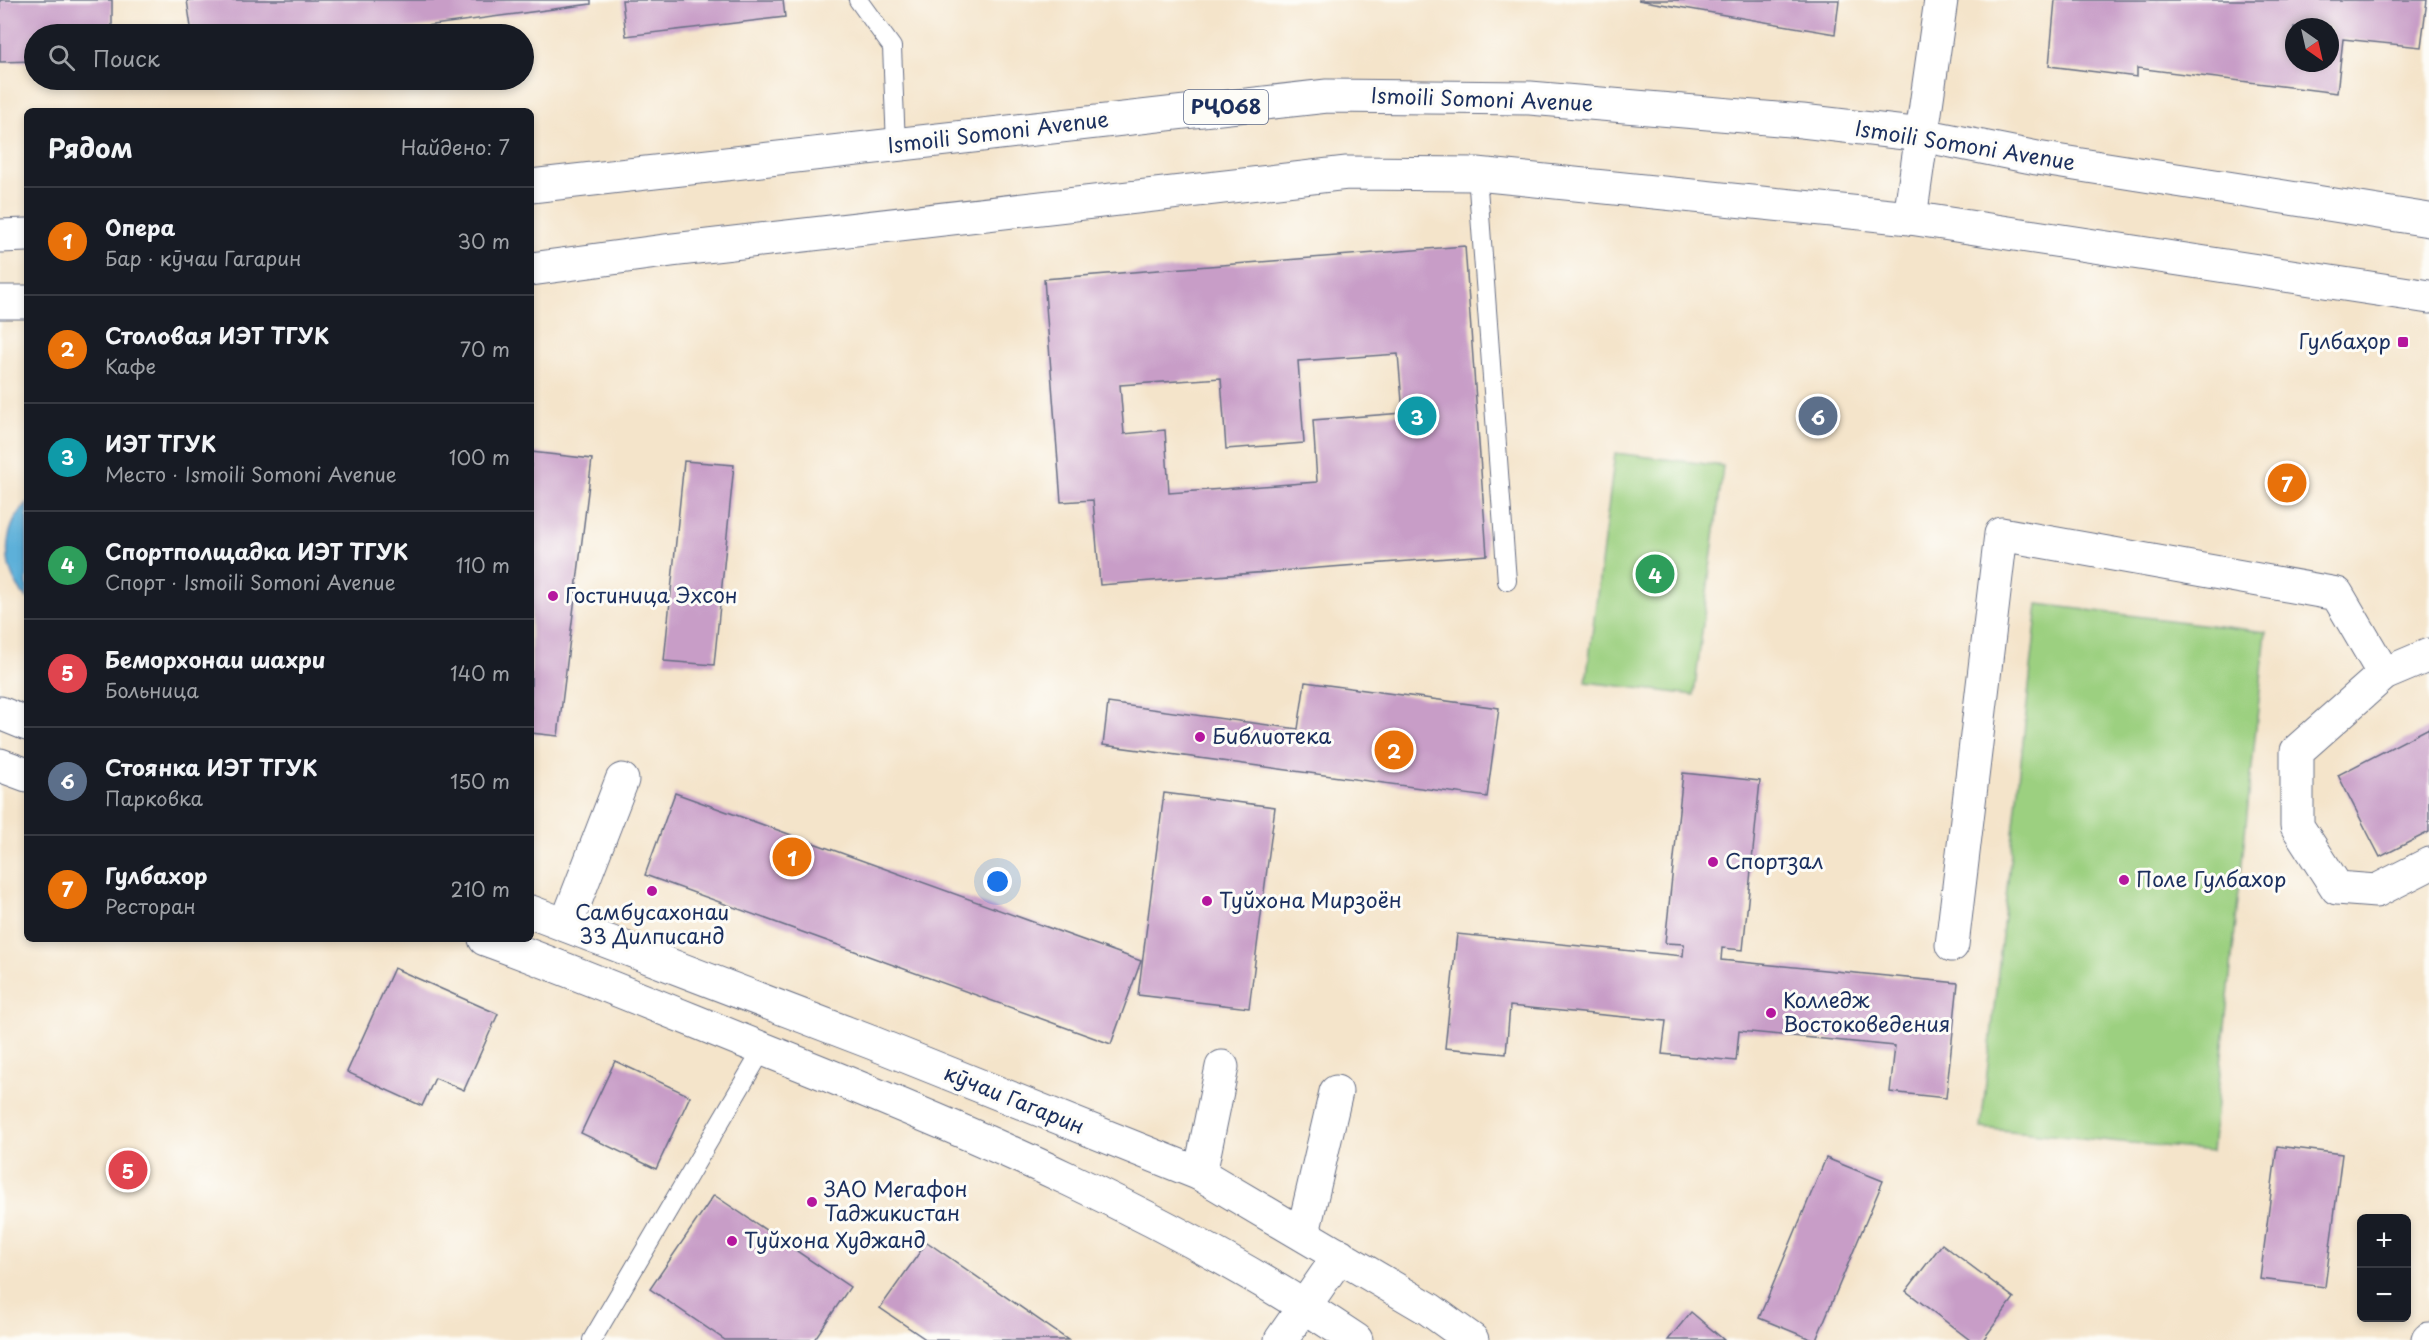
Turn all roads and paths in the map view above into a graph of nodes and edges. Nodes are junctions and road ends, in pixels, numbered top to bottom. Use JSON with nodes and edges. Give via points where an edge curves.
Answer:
{"nodes":[{"id":1,"x":858,"y":0,"type":"edge"},
{"id":2,"x":1941,"y":0,"type":"edge"},
{"id":3,"x":1922,"y":135,"type":"junction"},
{"id":4,"x":896,"y":145,"type":"junction"},
{"id":5,"x":1477,"y":174,"type":"junction"},
{"id":6,"x":534,"y":186,"type":"edge"},
{"id":7,"x":1910,"y":218,"type":"junction"},
{"id":8,"x":2429,"y":220,"type":"edge"},
{"id":9,"x":24,"y":235,"type":"edge"},
{"id":10,"x":0,"y":236,"type":"edge"},
{"id":11,"x":534,"y":268,"type":"edge"},
{"id":12,"x":2429,"y":297,"type":"edge"},
{"id":13,"x":0,"y":302,"type":"edge"},
{"id":14,"x":24,"y":302,"type":"edge"},
{"id":15,"x":1507,"y":581,"type":"dead end"},
{"id":16,"x":2429,"y":656,"type":"edge"},
{"id":17,"x":2384,"y":674,"type":"junction"},
{"id":18,"x":0,"y":713,"type":"edge"},
{"id":19,"x":24,"y":722,"type":"edge"},
{"id":20,"x":0,"y":765,"type":"edge"},
{"id":21,"x":24,"y":774,"type":"edge"},
{"id":22,"x":622,"y":780,"type":"dead end"},
{"id":23,"x":2429,"y":864,"type":"edge"},
{"id":24,"x":534,"y":913,"type":"edge"},
{"id":25,"x":566,"y":925,"type":"junction"},
{"id":26,"x":493,"y":942,"type":"edge"},
{"id":27,"x":1952,"y":945,"type":"dead end"},
{"id":28,"x":763,"y":1049,"type":"junction"},
{"id":29,"x":1222,"y":1067,"type":"dead end"},
{"id":30,"x":1336,"y":1092,"type":"dead end"},
{"id":31,"x":1200,"y":1174,"type":"junction"},
{"id":32,"x":1303,"y":1233,"type":"junction"},
{"id":33,"x":1340,"y":1255,"type":"junction"},
{"id":34,"x":1306,"y":1306,"type":"junction"},
{"id":35,"x":592,"y":1340,"type":"edge"},
{"id":36,"x":1281,"y":1340,"type":"edge"},
{"id":37,"x":1356,"y":1340,"type":"edge"},
{"id":38,"x":1472,"y":1340,"type":"edge"}],
"edges":[{"from":1,"to":4,"type":"lane","via":[[892,47]]},
{"from":2,"to":3,"type":"main road"},
{"from":3,"to":4,"type":"main road","name":"Ismoili Somoni Avenue","number":"РҶ068","via":[[1530,98],[1327,96]]},
{"from":3,"to":7,"type":"main road"},
{"from":3,"to":8,"type":"main road","name":"Ismoili Somoni Avenue","via":[[2037,158]]},
{"from":4,"to":6,"type":"main road","name":"Ismoili Somoni Avenue","number":"РҶ068"},
{"from":5,"to":7,"type":"main road"},
{"from":5,"to":11,"type":"main road","via":[[1347,173]]},
{"from":5,"to":15,"type":"lane"},
{"from":7,"to":12,"type":"main road"},
{"from":9,"to":10,"type":"main road"},
{"from":13,"to":14,"type":"main road"},
{"from":16,"to":17,"type":"main road"},
{"from":17,"to":23,"type":"main road","via":[[2297,751],[2297,826],[2337,888],[2376,891]]},
{"from":17,"to":27,"type":"main road","via":[[2337,594],[2001,534]]},
{"from":18,"to":19,"type":"main road"},
{"from":20,"to":21,"type":"main road"},
{"from":22,"to":25,"type":"main road"},
{"from":24,"to":25,"type":"main road","name":"кӯчаи Гагарин"},
{"from":25,"to":31,"type":"main road","name":"кӯчаи Гагарин"},
{"from":26,"to":28,"type":"main road"},
{"from":28,"to":34,"type":"main road","via":[[997,1147],[1139,1214]]},
{"from":28,"to":35,"type":"lane"},
{"from":29,"to":31,"type":"main road"},
{"from":30,"to":32,"type":"main road"},
{"from":31,"to":32,"type":"main road","name":"кӯчаи Гагарин"},
{"from":32,"to":33,"type":"main road","name":"кӯчаи Гагарин"},
{"from":33,"to":34,"type":"main road"},
{"from":33,"to":38,"type":"main road","name":"кӯчаи Гагарин"},
{"from":34,"to":36,"type":"main road"},
{"from":34,"to":37,"type":"main road"}]}
